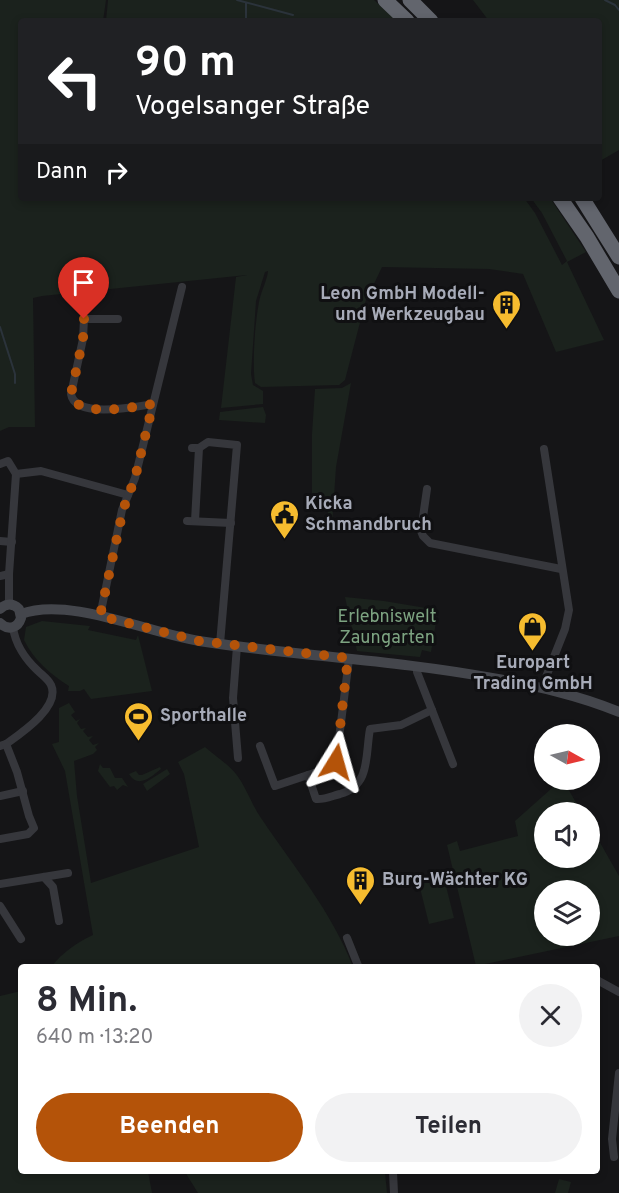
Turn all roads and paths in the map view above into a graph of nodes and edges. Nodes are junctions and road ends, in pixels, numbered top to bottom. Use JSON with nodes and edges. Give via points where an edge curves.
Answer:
{"nodes":[{"id":1,"x":385,"y":0,"type":"edge"},
{"id":2,"x":410,"y":0,"type":"edge"},
{"id":3,"x":404,"y":18,"type":"edge"},
{"id":4,"x":428,"y":18,"type":"edge"},
{"id":5,"x":562,"y":201,"type":"edge"},
{"id":6,"x":584,"y":201,"type":"edge"},
{"id":7,"x":619,"y":257,"type":"edge"},
{"id":8,"x":182,"y":287,"type":"dead end"},
{"id":9,"x":619,"y":291,"type":"edge"},
{"id":10,"x":118,"y":319,"type":"dead end"},
{"id":11,"x":153,"y":404,"type":"junction"},
{"id":12,"x":544,"y":449,"type":"dead end"},
{"id":13,"x":0,"y":464,"type":"edge"},
{"id":14,"x":16,"y":474,"type":"junction"},
{"id":15,"x":427,"y":489,"type":"dead end"},
{"id":16,"x":128,"y":495,"type":"junction"},
{"id":17,"x":231,"y":523,"type":"junction"},
{"id":18,"x":0,"y":541,"type":"edge"},
{"id":19,"x":12,"y":542,"type":"junction"},
{"id":20,"x":561,"y":569,"type":"junction"},
{"id":21,"x":9,"y":574,"type":"junction"},
{"id":22,"x":0,"y":576,"type":"edge"},
{"id":23,"x":4,"y":607,"type":"edge"},
{"id":24,"x":21,"y":614,"type":"junction"},
{"id":25,"x":100,"y":616,"type":"junction"},
{"id":26,"x":0,"y":623,"type":"edge"},
{"id":27,"x":13,"y":627,"type":"junction"},
{"id":28,"x":220,"y":644,"type":"junction"},
{"id":29,"x":237,"y":646,"type":"junction"},
{"id":30,"x":348,"y":658,"type":"junction"},
{"id":31,"x":417,"y":666,"type":"junction"},
{"id":32,"x":542,"y":687,"type":"junction"},
{"id":33,"x":432,"y":710,"type":"junction"},
{"id":34,"x":619,"y":712,"type":"edge"},
{"id":35,"x":3,"y":745,"type":"edge"},
{"id":36,"x":260,"y":746,"type":"dead end"},
{"id":37,"x":238,"y":758,"type":"dead end"},
{"id":38,"x":453,"y":764,"type":"dead end"},
{"id":39,"x":308,"y":776,"type":"junction"},
{"id":40,"x":23,"y":791,"type":"junction"},
{"id":41,"x":0,"y":796,"type":"edge"},
{"id":42,"x":0,"y":839,"type":"edge"},
{"id":43,"x":68,"y":873,"type":"dead end"},
{"id":44,"x":44,"y":877,"type":"junction"},
{"id":45,"x":0,"y":884,"type":"edge"},
{"id":46,"x":0,"y":906,"type":"edge"},
{"id":47,"x":59,"y":921,"type":"dead end"},
{"id":48,"x":347,"y":938,"type":"dead end"},
{"id":49,"x":21,"y":939,"type":"dead end"},
{"id":50,"x":357,"y":964,"type":"edge"},
{"id":51,"x":600,"y":982,"type":"edge"},
{"id":52,"x":619,"y":992,"type":"edge"},
{"id":53,"x":619,"y":1073,"type":"edge"},
{"id":54,"x":615,"y":1157,"type":"dead end"},
{"id":55,"x":393,"y":1174,"type":"edge"},
{"id":56,"x":394,"y":1193,"type":"edge"}],
"edges":[{"from":1,"to":3,"type":"highway"},
{"from":2,"to":4,"type":"highway"},
{"from":5,"to":9,"type":"highway"},
{"from":6,"to":7,"type":"highway"},
{"from":8,"to":11,"type":"street"},
{"from":10,"to":11,"type":"street","via":[[84,319],[72,399],[76,405],[104,410]]},
{"from":11,"to":16,"type":"street"},
{"from":12,"to":20,"type":"street"},
{"from":13,"to":14,"type":"street","via":[[8,461]]},
{"from":14,"to":16,"type":"street","via":[[41,471]]},
{"from":14,"to":19,"type":"street"},
{"from":15,"to":20,"type":"street","via":[[421,531],[430,543]]},
{"from":16,"to":25,"type":"street"},
{"from":17,"to":17,"type":"street","via":[[237,445],[208,442],[196,448],[191,521]]},
{"from":17,"to":28,"type":"street"},
{"from":18,"to":19,"type":"street"},
{"from":19,"to":21,"type":"street"},
{"from":20,"to":32,"type":"street","via":[[568,619]]},
{"from":21,"to":22,"type":"street"},
{"from":21,"to":23,"type":"street"},
{"from":23,"to":24,"type":"street","via":[[17,607]]},
{"from":24,"to":25,"type":"street","via":[[55,609]]},
{"from":24,"to":27,"type":"street","via":[[20,622]]},
{"from":25,"to":28,"type":"street"},
{"from":26,"to":27,"type":"street"},
{"from":27,"to":35,"type":"street","via":[[24,656],[49,682],[52,693],[39,717]]},
{"from":28,"to":29,"type":"street"},
{"from":29,"to":30,"type":"street"},
{"from":29,"to":37,"type":"street","via":[[233,698]]},
{"from":30,"to":31,"type":"street"},
{"from":30,"to":39,"type":"street","via":[[336,762]]},
{"from":31,"to":32,"type":"street"},
{"from":31,"to":33,"type":"street"},
{"from":32,"to":34,"type":"street"},
{"from":33,"to":38,"type":"street"},
{"from":33,"to":39,"type":"street","via":[[401,725],[370,729],[364,772],[350,791],[316,799]]},
{"from":35,"to":40,"type":"street"},
{"from":36,"to":39,"type":"street","via":[[275,786]]},
{"from":40,"to":41,"type":"street"},
{"from":40,"to":42,"type":"street","via":[[34,828],[28,834]]},
{"from":43,"to":44,"type":"street"},
{"from":44,"to":45,"type":"street"},
{"from":44,"to":47,"type":"street","via":[[53,886]]},
{"from":46,"to":49,"type":"street"},
{"from":48,"to":50,"type":"street"},
{"from":51,"to":52,"type":"street"},
{"from":53,"to":54,"type":"street","via":[[612,1139]]},
{"from":55,"to":56,"type":"street"}]}
